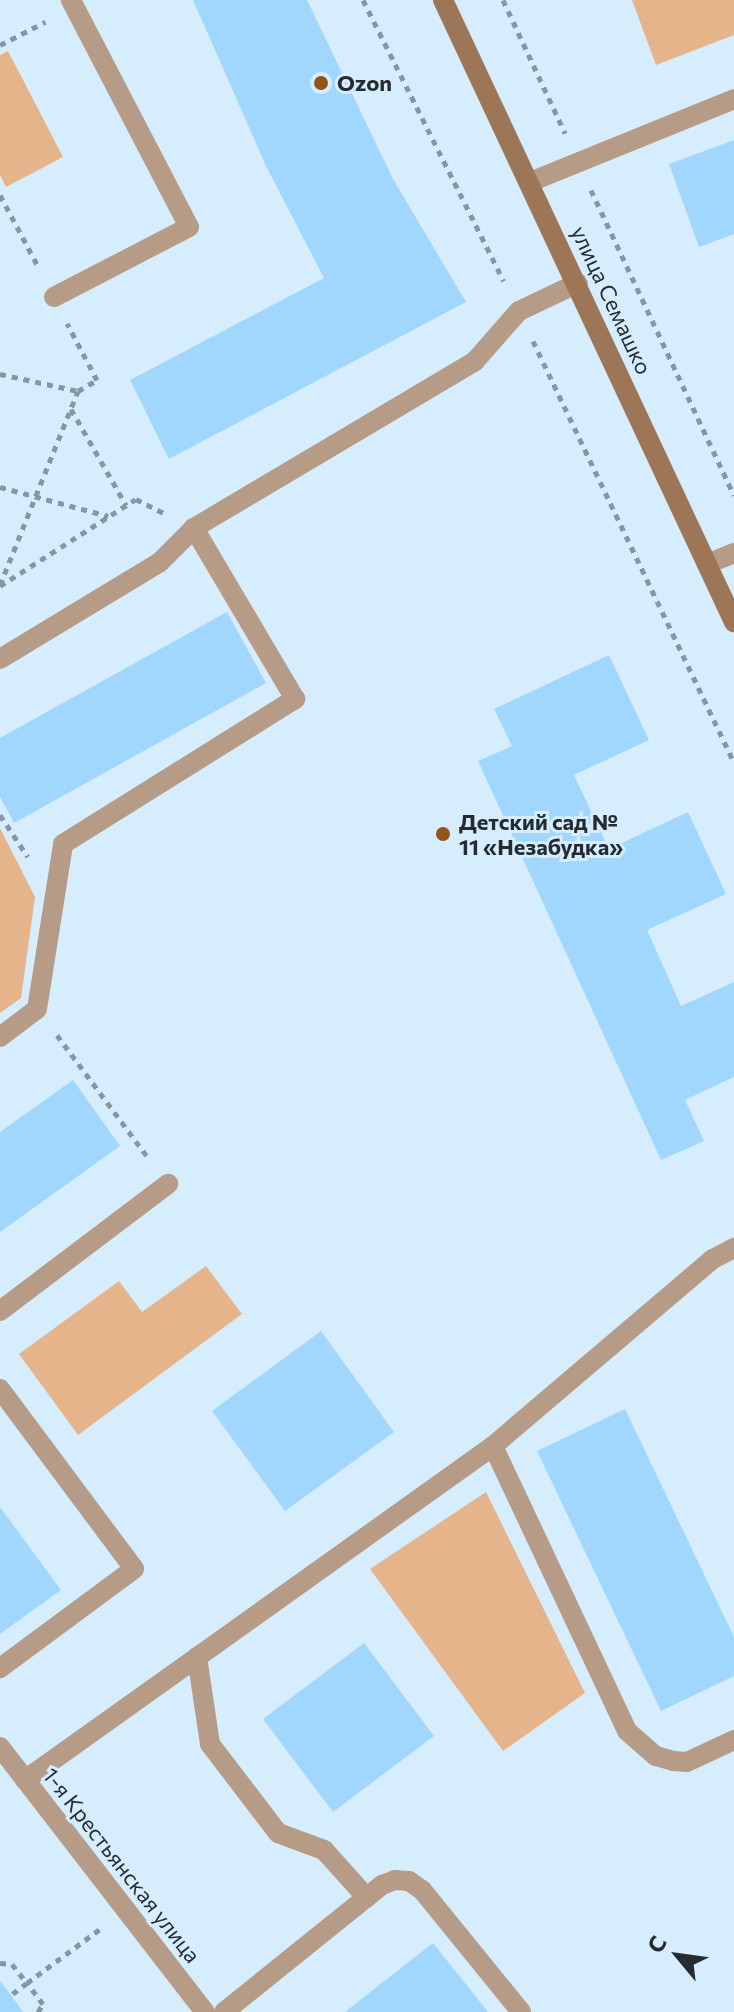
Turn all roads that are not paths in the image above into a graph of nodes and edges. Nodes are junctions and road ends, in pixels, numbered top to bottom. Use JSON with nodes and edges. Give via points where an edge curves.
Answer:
{"nodes":[{"id":1,"x":443,"y":0,"type":"edge"},
{"id":2,"x":73,"y":3,"type":"edge"},
{"id":3,"x":734,"y":99,"type":"edge"},
{"id":4,"x":530,"y":182,"type":"junction"},
{"id":5,"x":578,"y":283,"type":"junction"},
{"id":6,"x":54,"y":297,"type":"road end"},
{"id":7,"x":194,"y":528,"type":"junction"},
{"id":8,"x":734,"y":553,"type":"edge"},
{"id":9,"x":707,"y":564,"type":"junction"},
{"id":10,"x":734,"y":622,"type":"edge"},
{"id":11,"x":0,"y":659,"type":"edge"},
{"id":12,"x":0,"y":1037,"type":"edge"},
{"id":13,"x":168,"y":1184,"type":"road end"},
{"id":14,"x":734,"y":1249,"type":"edge"},
{"id":15,"x":0,"y":1311,"type":"edge"},
{"id":16,"x":0,"y":1389,"type":"edge"},
{"id":17,"x":493,"y":1446,"type":"junction"},
{"id":18,"x":197,"y":1657,"type":"junction"},
{"id":19,"x":0,"y":1668,"type":"edge"},
{"id":20,"x":734,"y":1740,"type":"edge"},
{"id":21,"x":0,"y":1747,"type":"edge"},
{"id":22,"x":25,"y":1780,"type":"junction"},
{"id":23,"x":367,"y":1898,"type":"junction"},
{"id":24,"x":205,"y":2012,"type":"edge"},
{"id":25,"x":224,"y":2012,"type":"edge"},
{"id":26,"x":521,"y":2012,"type":"edge"}],
"edges":[{"from":1,"to":4,"type":"main road","name":"улица Семашко"},
{"from":2,"to":6,"type":"street","via":[[189,227]]},
{"from":3,"to":4,"type":"street"},
{"from":4,"to":5,"type":"main road","name":"улица Семашко"},
{"from":5,"to":7,"type":"street","via":[[519,311],[475,361]]},
{"from":5,"to":9,"type":"main road","name":"улица Семашко"},
{"from":7,"to":11,"type":"street","via":[[160,562]]},
{"from":7,"to":12,"type":"street","via":[[295,699],[63,844],[37,1009]]},
{"from":8,"to":9,"type":"street"},
{"from":9,"to":10,"type":"main road","name":"улица Семашко"},
{"from":13,"to":15,"type":"street"},
{"from":14,"to":17,"type":"street"},
{"from":16,"to":19,"type":"street","via":[[134,1569]]},
{"from":17,"to":18,"type":"street"},
{"from":17,"to":20,"type":"street","via":[[627,1731],[656,1756],[673,1761],[687,1762]]},
{"from":18,"to":22,"type":"street"},
{"from":18,"to":23,"type":"street","via":[[210,1744],[278,1833],[324,1850]]},
{"from":21,"to":22,"type":"street","name":"1-я Крестьянская улица"},
{"from":22,"to":24,"type":"street","name":"1-я Крестьянская улица"},
{"from":23,"to":25,"type":"street"},
{"from":23,"to":26,"type":"street","via":[[395,1880],[422,1890]]}]}
